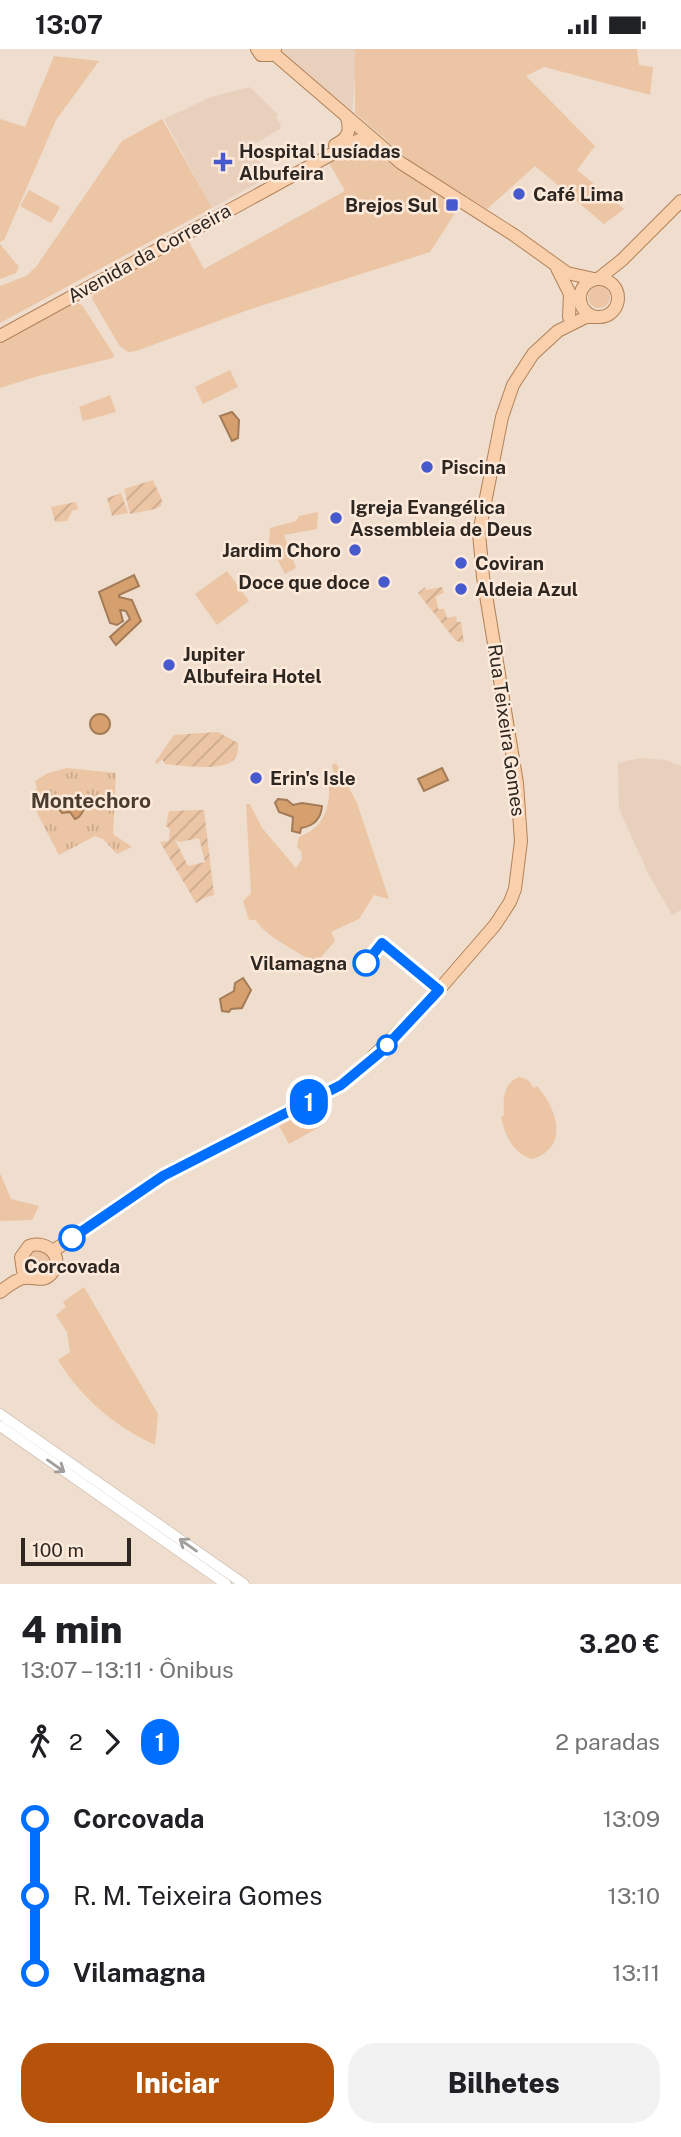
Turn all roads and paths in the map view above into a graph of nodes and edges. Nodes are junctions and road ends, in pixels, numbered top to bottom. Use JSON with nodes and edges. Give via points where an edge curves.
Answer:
{"nodes":[{"id":1,"x":257,"y":49,"type":"edge"},
{"id":2,"x":274,"y":51,"type":"edge"},
{"id":3,"x":347,"y":118,"type":"junction"},
{"id":4,"x":375,"y":141,"type":"junction"},
{"id":5,"x":681,"y":201,"type":"edge"},
{"id":6,"x":648,"y":236,"type":"junction"},
{"id":7,"x":555,"y":265,"type":"junction"},
{"id":8,"x":596,"y":279,"type":"junction"},
{"id":9,"x":617,"y":294,"type":"junction"},
{"id":10,"x":580,"y":299,"type":"junction"},
{"id":11,"x":569,"y":317,"type":"junction"},
{"id":12,"x":598,"y":317,"type":"junction"},
{"id":13,"x":558,"y":331,"type":"junction"},
{"id":14,"x":0,"y":333,"type":"edge"},
{"id":15,"x":53,"y":1251,"type":"junction"},
{"id":16,"x":21,"y":1266,"type":"junction"},
{"id":17,"x":32,"y":1278,"type":"junction"},
{"id":18,"x":0,"y":1283,"type":"edge"},
{"id":19,"x":0,"y":1292,"type":"edge"},
{"id":20,"x":0,"y":1414,"type":"edge"},
{"id":21,"x":0,"y":1426,"type":"edge"},
{"id":22,"x":226,"y":1584,"type":"edge"},
{"id":23,"x":244,"y":1584,"type":"edge"}],
"edges":[{"from":1,"to":2,"type":"main road","via":[[264,57]]},
{"from":2,"to":3,"type":"main road"},
{"from":3,"to":4,"type":"main road"},
{"from":3,"to":14,"type":"main road","name":"Avenida da Correeira","via":[[350,129],[340,142]]},
{"from":4,"to":7,"type":"main road"},
{"from":4,"to":14,"type":"main road","name":"Avenida da Correeira","via":[[352,143]]},
{"from":5,"to":6,"type":"main road"},
{"from":6,"to":8,"type":"main road"},
{"from":6,"to":9,"type":"main road","via":[[618,278]]},
{"from":7,"to":8,"type":"main road","via":[[567,273]]},
{"from":7,"to":10,"type":"main road"},
{"from":7,"to":11,"type":"main road","via":[[570,294]]},
{"from":8,"to":9,"type":"main road","via":[[610,282]]},
{"from":8,"to":10,"type":"main road","via":[[582,287]]},
{"from":9,"to":12,"type":"main road","via":[[614,309]]},
{"from":10,"to":11,"type":"main road","name":"Rua Teixeira Gomes"},
{"from":10,"to":12,"type":"main road","via":[[586,311]]},
{"from":11,"to":13,"type":"main road","name":"Rua Teixeira Gomes"},
{"from":12,"to":13,"type":"main road","name":"Rua Teixeira Gomes","via":[[586,317]]},
{"from":13,"to":15,"type":"main road","name":"Rua Teixeira Gomes","via":[[533,354],[506,401],[478,539],[517,783],[521,841],[510,902],[424,1007],[355,1074],[326,1094],[163,1176]]},
{"from":15,"to":16,"type":"main road","via":[[44,1244],[29,1246]]},
{"from":15,"to":17,"type":"main road","via":[[53,1271],[46,1278]]},
{"from":16,"to":17,"type":"main road"},
{"from":16,"to":18,"type":"main road"},
{"from":17,"to":19,"type":"main road","via":[[24,1277]]},
{"from":23,"to":20,"type":"street","one_way":true},
{"from":21,"to":22,"type":"street","one_way":true}]}
